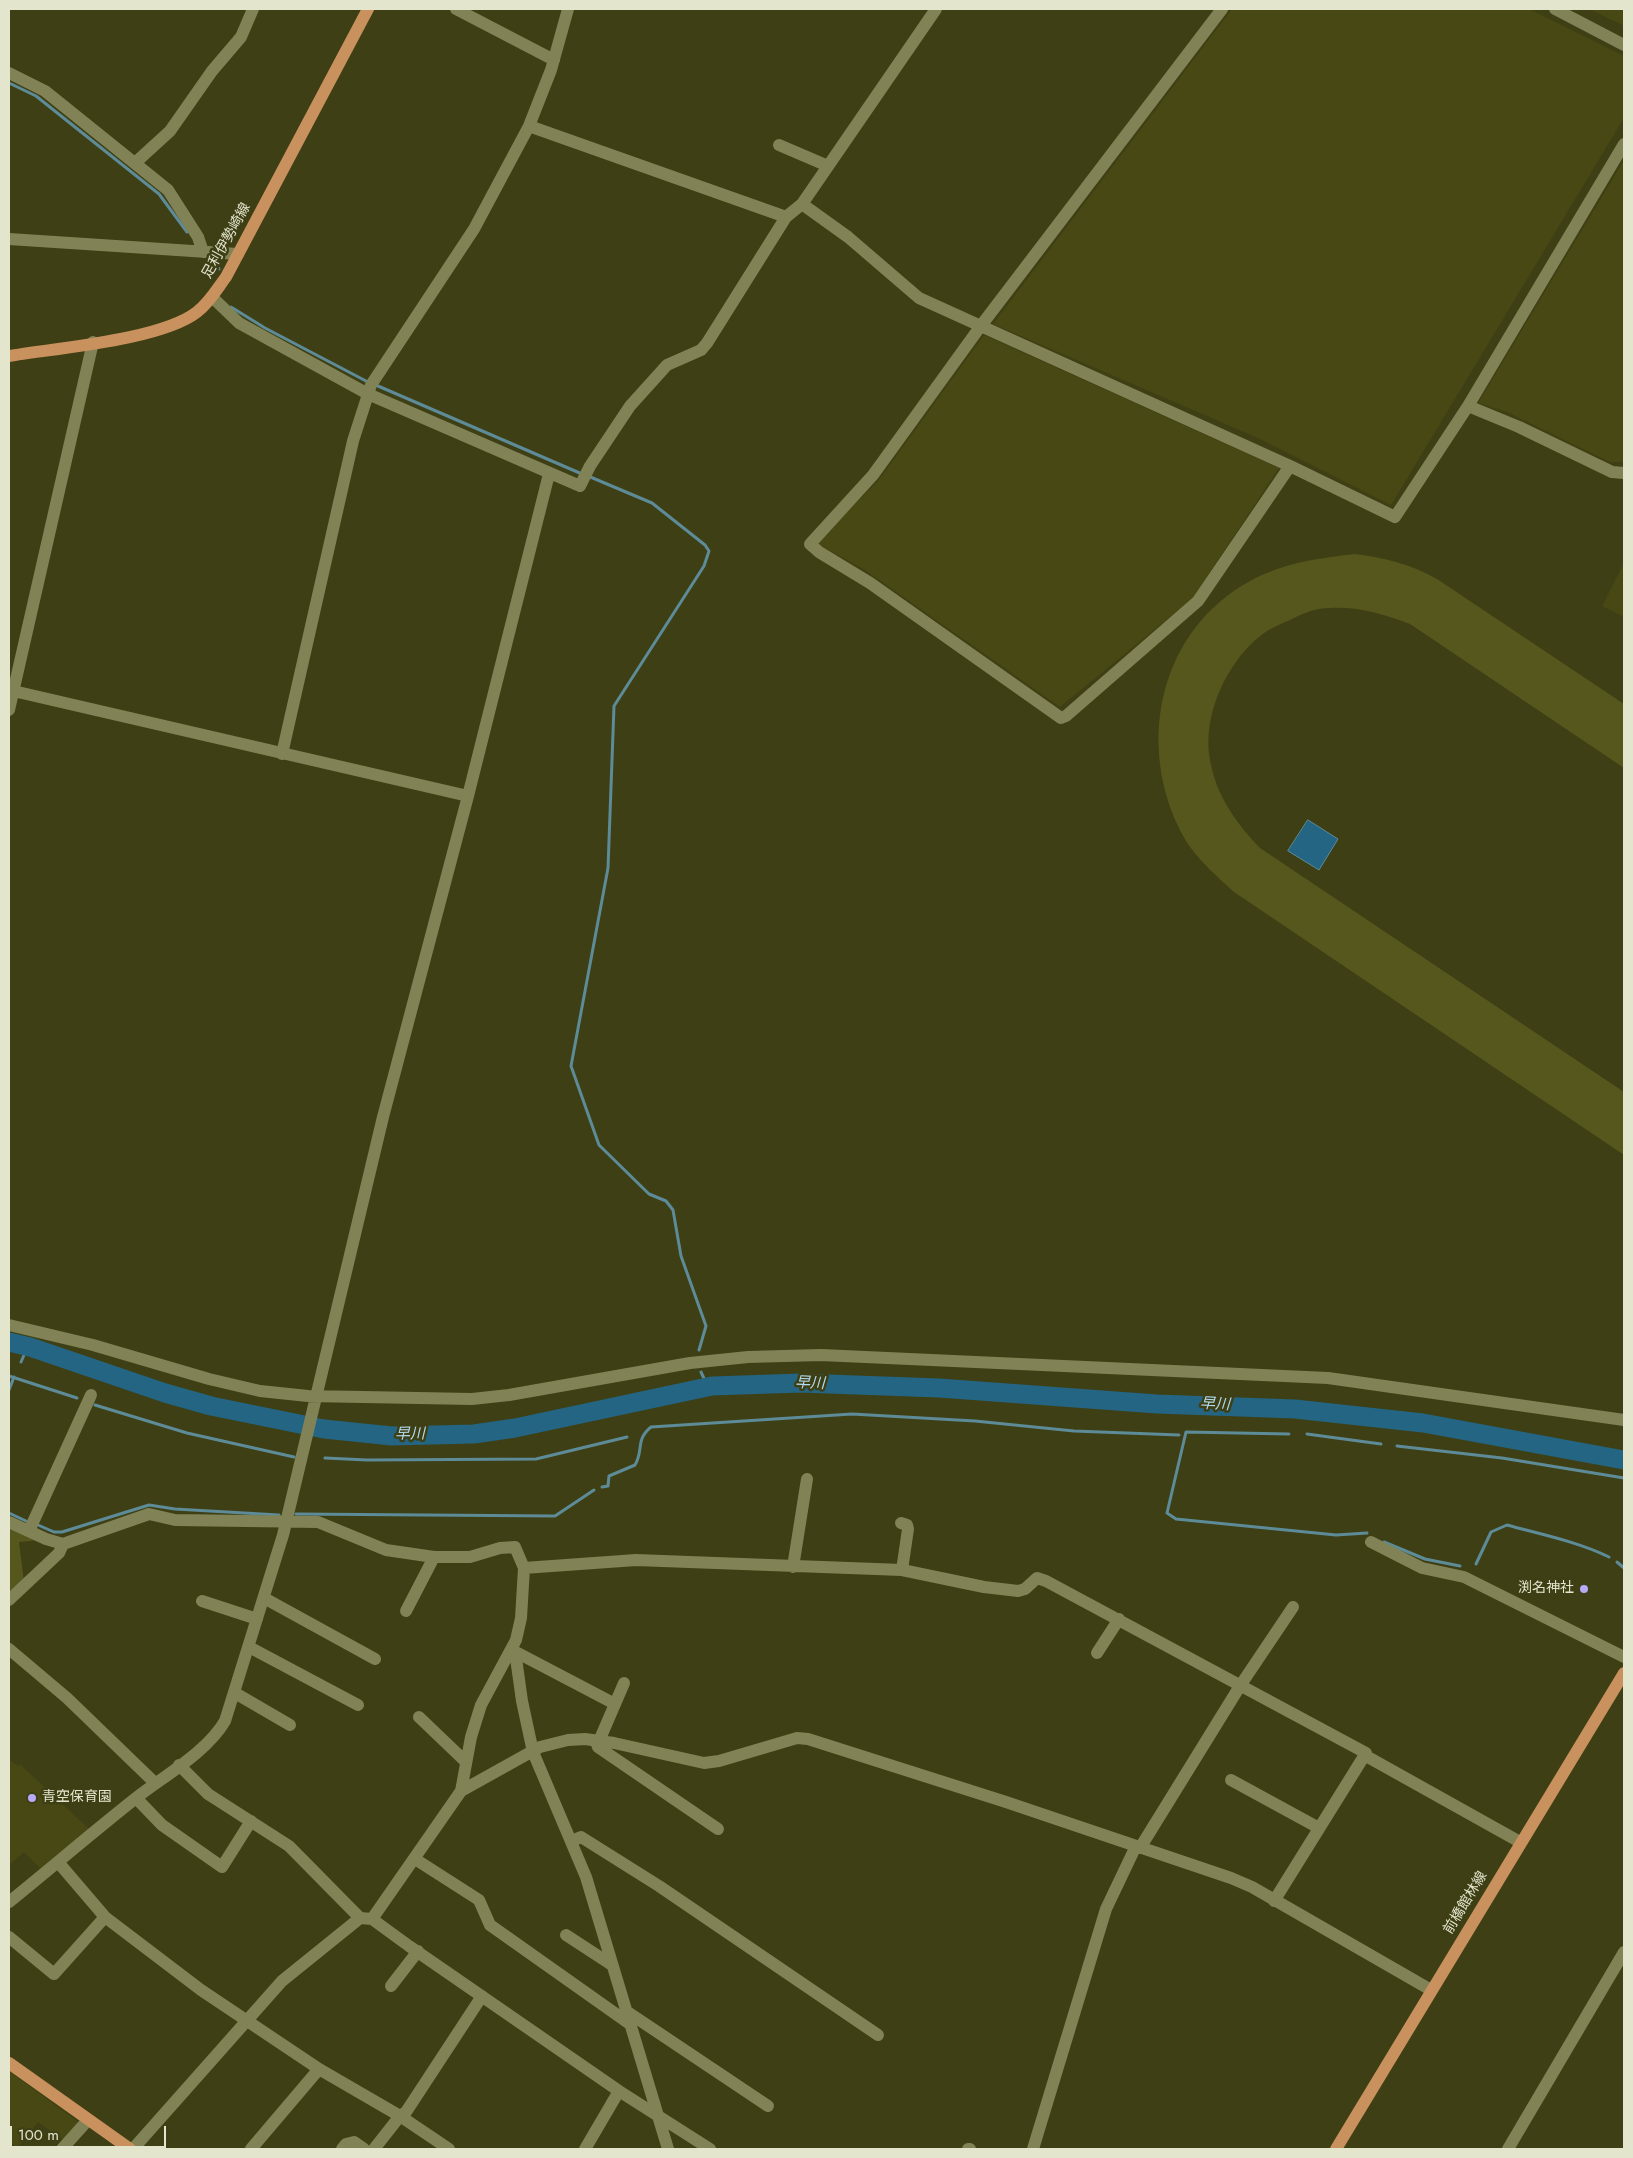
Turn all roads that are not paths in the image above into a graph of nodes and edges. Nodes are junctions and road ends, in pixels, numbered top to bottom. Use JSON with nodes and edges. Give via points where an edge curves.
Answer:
{"nodes":[{"id":1,"x":253,"y":9,"type":"edge"},
{"id":2,"x":368,"y":9,"type":"edge"},
{"id":3,"x":456,"y":9,"type":"edge"},
{"id":4,"x":568,"y":9,"type":"edge"},
{"id":5,"x":936,"y":9,"type":"edge"},
{"id":6,"x":1222,"y":9,"type":"edge"},
{"id":7,"x":1555,"y":9,"type":"edge"},
{"id":8,"x":1624,"y":45,"type":"edge"},
{"id":9,"x":554,"y":60,"type":"junction"},
{"id":10,"x":9,"y":73,"type":"edge"},
{"id":11,"x":529,"y":126,"type":"junction"},
{"id":12,"x":1624,"y":144,"type":"edge"},
{"id":13,"x":779,"y":145,"type":"dead end"},
{"id":14,"x":135,"y":163,"type":"junction"},
{"id":15,"x":828,"y":166,"type":"junction"},
{"id":16,"x":802,"y":204,"type":"junction"},
{"id":17,"x":786,"y":217,"type":"junction"},
{"id":18,"x":9,"y":239,"type":"edge"},
{"id":19,"x":203,"y":252,"type":"junction"},
{"id":20,"x":238,"y":254,"type":"junction"},
{"id":21,"x":212,"y":297,"type":"junction"},
{"id":22,"x":980,"y":327,"type":"junction"},
{"id":23,"x":93,"y":342,"type":"junction"},
{"id":24,"x":9,"y":356,"type":"edge"},
{"id":25,"x":368,"y":394,"type":"junction"},
{"id":26,"x":1468,"y":406,"type":"junction"},
{"id":27,"x":1290,"y":466,"type":"junction"},
{"id":28,"x":1624,"y":473,"type":"edge"},
{"id":29,"x":549,"y":474,"type":"junction"},
{"id":30,"x":11,"y":691,"type":"edge"},
{"id":31,"x":9,"y":710,"type":"edge"},
{"id":32,"x":282,"y":754,"type":"junction"},
{"id":33,"x":468,"y":796,"type":"junction"},
{"id":34,"x":9,"y":1325,"type":"edge"},
{"id":35,"x":91,"y":1395,"type":"dead end"},
{"id":36,"x":317,"y":1400,"type":"junction"},
{"id":37,"x":1624,"y":1420,"type":"edge"},
{"id":38,"x":807,"y":1479,"type":"dead end"},
{"id":39,"x":9,"y":1522,"type":"edge"},
{"id":40,"x":286,"y":1522,"type":"junction"},
{"id":41,"x":901,"y":1523,"type":"dead end"},
{"id":42,"x":29,"y":1531,"type":"junction"},
{"id":43,"x":1371,"y":1542,"type":"dead end"},
{"id":44,"x":63,"y":1544,"type":"junction"},
{"id":45,"x":434,"y":1557,"type":"junction"},
{"id":46,"x":793,"y":1567,"type":"junction"},
{"id":47,"x":524,"y":1568,"type":"junction"},
{"id":48,"x":902,"y":1570,"type":"junction"},
{"id":49,"x":264,"y":1598,"type":"junction"},
{"id":50,"x":9,"y":1600,"type":"edge"},
{"id":51,"x":202,"y":1601,"type":"dead end"},
{"id":52,"x":1293,"y":1607,"type":"dead end"},
{"id":53,"x":406,"y":1611,"type":"dead end"},
{"id":54,"x":257,"y":1619,"type":"junction"},
{"id":55,"x":1120,"y":1619,"type":"junction"},
{"id":56,"x":249,"y":1647,"type":"junction"},
{"id":57,"x":9,"y":1649,"type":"edge"},
{"id":58,"x":514,"y":1651,"type":"junction"},
{"id":59,"x":1097,"y":1653,"type":"dead end"},
{"id":60,"x":1624,"y":1657,"type":"edge"},
{"id":61,"x":375,"y":1658,"type":"dead end"},
{"id":62,"x":1623,"y":1676,"type":"edge"},
{"id":63,"x":624,"y":1683,"type":"dead end"},
{"id":64,"x":1240,"y":1686,"type":"junction"},
{"id":65,"x":235,"y":1693,"type":"junction"},
{"id":66,"x":615,"y":1704,"type":"junction"},
{"id":67,"x":358,"y":1705,"type":"dead end"},
{"id":68,"x":419,"y":1717,"type":"dead end"},
{"id":69,"x":290,"y":1725,"type":"dead end"},
{"id":70,"x":598,"y":1741,"type":"junction"},
{"id":71,"x":532,"y":1752,"type":"junction"},
{"id":72,"x":1366,"y":1756,"type":"junction"},
{"id":73,"x":466,"y":1762,"type":"junction"},
{"id":74,"x":179,"y":1765,"type":"junction"},
{"id":75,"x":1231,"y":1780,"type":"dead end"},
{"id":76,"x":155,"y":1784,"type":"junction"},
{"id":77,"x":461,"y":1791,"type":"junction"},
{"id":78,"x":136,"y":1798,"type":"junction"},
{"id":79,"x":251,"y":1820,"type":"junction"},
{"id":80,"x":1320,"y":1828,"type":"junction"},
{"id":81,"x":718,"y":1829,"type":"dead end"},
{"id":82,"x":572,"y":1841,"type":"junction"},
{"id":83,"x":1520,"y":1842,"type":"junction"},
{"id":84,"x":1138,"y":1847,"type":"junction"},
{"id":85,"x":415,"y":1859,"type":"junction"},
{"id":86,"x":58,"y":1862,"type":"junction"},
{"id":87,"x":1274,"y":1901,"type":"junction"},
{"id":88,"x":9,"y":1902,"type":"edge"},
{"id":89,"x":105,"y":1917,"type":"junction"},
{"id":90,"x":366,"y":1919,"type":"junction"},
{"id":91,"x":567,"y":1934,"type":"dead end"},
{"id":92,"x":9,"y":1937,"type":"edge"},
{"id":93,"x":418,"y":1951,"type":"junction"},
{"id":94,"x":1624,"y":1952,"type":"edge"},
{"id":95,"x":612,"y":1965,"type":"junction"},
{"id":96,"x":391,"y":1986,"type":"dead end"},
{"id":97,"x":1431,"y":1990,"type":"junction"},
{"id":98,"x":482,"y":1996,"type":"junction"},
{"id":99,"x":626,"y":2011,"type":"junction"},
{"id":100,"x":245,"y":2021,"type":"junction"},
{"id":101,"x":630,"y":2024,"type":"junction"},
{"id":102,"x":878,"y":2035,"type":"dead end"},
{"id":103,"x":9,"y":2063,"type":"edge"},
{"id":104,"x":319,"y":2069,"type":"junction"},
{"id":105,"x":619,"y":2091,"type":"junction"},
{"id":106,"x":768,"y":2106,"type":"dead end"},
{"id":107,"x":658,"y":2114,"type":"junction"},
{"id":108,"x":400,"y":2116,"type":"junction"},
{"id":109,"x":88,"y":2120,"type":"junction"},
{"id":110,"x":62,"y":2149,"type":"edge"},
{"id":111,"x":130,"y":2149,"type":"edge"},
{"id":112,"x":133,"y":2149,"type":"edge"},
{"id":113,"x":251,"y":2149,"type":"edge"},
{"id":114,"x":342,"y":2149,"type":"edge"},
{"id":115,"x":364,"y":2149,"type":"edge"},
{"id":116,"x":374,"y":2149,"type":"edge"},
{"id":117,"x":449,"y":2149,"type":"edge"},
{"id":118,"x":585,"y":2149,"type":"edge"},
{"id":119,"x":668,"y":2149,"type":"edge"},
{"id":120,"x":710,"y":2149,"type":"edge"},
{"id":121,"x":1033,"y":2149,"type":"edge"},
{"id":122,"x":1336,"y":2149,"type":"edge"},
{"id":123,"x":1508,"y":2149,"type":"edge"}],
"edges":[{"from":1,"to":14,"type":"street","via":[[241,36],[170,131]]},
{"from":2,"to":20,"type":"main road","name":"足利伊勢崎線"},
{"from":3,"to":9,"type":"street"},
{"from":4,"to":9,"type":"street"},
{"from":5,"to":15,"type":"street"},
{"from":6,"to":22,"type":"street"},
{"from":7,"to":8,"type":"street"},
{"from":9,"to":11,"type":"street"},
{"from":10,"to":14,"type":"street","via":[[44,92]]},
{"from":11,"to":17,"type":"street"},
{"from":11,"to":25,"type":"street","via":[[474,229]]},
{"from":12,"to":26,"type":"street"},
{"from":13,"to":15,"type":"street"},
{"from":14,"to":19,"type":"street","via":[[171,193],[198,237]]},
{"from":15,"to":16,"type":"street"},
{"from":16,"to":17,"type":"street"},
{"from":16,"to":22,"type":"street","via":[[848,237],[919,298]]},
{"from":17,"to":29,"type":"street","via":[[707,343],[701,350],[667,365],[635,400],[609,436],[580,486]]},
{"from":18,"to":19,"type":"street"},
{"from":19,"to":20,"type":"street"},
{"from":20,"to":21,"type":"main road","name":"足利伊勢崎線"},
{"from":21,"to":23,"type":"main road","name":"足利伊勢崎線","via":[[198,312],[174,325]]},
{"from":21,"to":25,"type":"street","via":[[239,323]]},
{"from":22,"to":27,"type":"street"},
{"from":22,"to":27,"type":"street","via":[[873,475],[810,544],[1057,717],[1066,716],[1198,601]]},
{"from":23,"to":24,"type":"main road","name":"足利伊勢崎線"},
{"from":23,"to":30,"type":"street"},
{"from":25,"to":29,"type":"street"},
{"from":25,"to":32,"type":"street","via":[[354,441]]},
{"from":26,"to":27,"type":"street","via":[[1395,516]]},
{"from":26,"to":28,"type":"street","via":[[1612,472]]},
{"from":29,"to":33,"type":"street"},
{"from":30,"to":31,"type":"street"},
{"from":30,"to":32,"type":"street"},
{"from":32,"to":33,"type":"street"},
{"from":33,"to":36,"type":"street","via":[[383,1117]]},
{"from":34,"to":36,"type":"street","via":[[93,1345],[209,1379]]},
{"from":35,"to":42,"type":"street"},
{"from":36,"to":37,"type":"street","via":[[472,1399],[690,1363],[821,1355],[1328,1378]]},
{"from":36,"to":40,"type":"street"},
{"from":38,"to":46,"type":"street"},
{"from":39,"to":42,"type":"street"},
{"from":40,"to":44,"type":"street","via":[[175,1520],[149,1514]]},
{"from":40,"to":45,"type":"street","via":[[318,1522],[386,1550]]},
{"from":40,"to":49,"type":"street"},
{"from":41,"to":48,"type":"street","via":[[908,1529]]},
{"from":42,"to":44,"type":"street"},
{"from":43,"to":60,"type":"street","via":[[1422,1568],[1464,1577]]},
{"from":44,"to":50,"type":"street","via":[[59,1553]]},
{"from":45,"to":47,"type":"street","via":[[470,1557],[510,1546],[518,1550]]},
{"from":45,"to":53,"type":"street"},
{"from":46,"to":47,"type":"street","via":[[636,1560]]},
{"from":46,"to":48,"type":"street"},
{"from":47,"to":58,"type":"street","via":[[521,1618]]},
{"from":48,"to":55,"type":"street","via":[[984,1588],[1018,1591],[1037,1578]]},
{"from":49,"to":54,"type":"street"},
{"from":49,"to":61,"type":"street"},
{"from":51,"to":54,"type":"street"},
{"from":52,"to":64,"type":"street"},
{"from":54,"to":56,"type":"street"},
{"from":55,"to":59,"type":"street"},
{"from":55,"to":64,"type":"street"},
{"from":56,"to":65,"type":"street"},
{"from":56,"to":67,"type":"street"},
{"from":57,"to":76,"type":"street","via":[[67,1698]]},
{"from":58,"to":66,"type":"street"},
{"from":58,"to":71,"type":"street"},
{"from":58,"to":73,"type":"street","via":[[481,1705]]},
{"from":62,"to":83,"type":"main road","name":"前橋館林線"},
{"from":63,"to":66,"type":"street"},
{"from":64,"to":72,"type":"street","via":[[1366,1753]]},
{"from":64,"to":84,"type":"street"},
{"from":65,"to":69,"type":"street"},
{"from":65,"to":74,"type":"street","via":[[218,1734]]},
{"from":66,"to":70,"type":"street"},
{"from":68,"to":73,"type":"street"},
{"from":70,"to":71,"type":"street","via":[[568,1740]]},
{"from":70,"to":81,"type":"street","via":[[598,1747]]},
{"from":70,"to":84,"type":"street","via":[[704,1763],[719,1762],[796,1738],[808,1739]]},
{"from":71,"to":77,"type":"street"},
{"from":71,"to":82,"type":"street"},
{"from":72,"to":80,"type":"street"},
{"from":72,"to":83,"type":"street"},
{"from":73,"to":77,"type":"street"},
{"from":74,"to":76,"type":"street"},
{"from":74,"to":79,"type":"street","via":[[208,1794]]},
{"from":75,"to":80,"type":"street"},
{"from":76,"to":78,"type":"street"},
{"from":77,"to":85,"type":"street"},
{"from":78,"to":79,"type":"street","via":[[162,1825],[222,1867]]},
{"from":78,"to":86,"type":"street"},
{"from":79,"to":90,"type":"street","via":[[289,1846]]},
{"from":80,"to":87,"type":"street"},
{"from":82,"to":95,"type":"street","via":[[597,1910]]},
{"from":82,"to":102,"type":"street","via":[[581,1837],[659,1886]]},
{"from":83,"to":97,"type":"main road","name":"前橋館林線"},
{"from":84,"to":87,"type":"street","via":[[1231,1878]]},
{"from":84,"to":121,"type":"street","via":[[1106,1909]]},
{"from":85,"to":90,"type":"street"},
{"from":85,"to":101,"type":"street","via":[[478,1900],[490,1925]]},
{"from":86,"to":88,"type":"street"},
{"from":86,"to":89,"type":"street"},
{"from":87,"to":97,"type":"street"},
{"from":89,"to":92,"type":"street","via":[[54,1974]]},
{"from":89,"to":100,"type":"street"},
{"from":90,"to":93,"type":"street"},
{"from":90,"to":100,"type":"street","via":[[282,1981]]},
{"from":91,"to":95,"type":"street"},
{"from":93,"to":96,"type":"street"},
{"from":93,"to":98,"type":"street"},
{"from":94,"to":123,"type":"street"},
{"from":95,"to":99,"type":"street"},
{"from":97,"to":122,"type":"main road","name":"前橋館林線"},
{"from":98,"to":105,"type":"street"},
{"from":98,"to":108,"type":"street","via":[[445,2055]]},
{"from":99,"to":101,"type":"street"},
{"from":99,"to":106,"type":"street"},
{"from":100,"to":104,"type":"street"},
{"from":100,"to":112,"type":"street"},
{"from":101,"to":107,"type":"street"},
{"from":103,"to":109,"type":"main road"},
{"from":104,"to":108,"type":"street"},
{"from":104,"to":113,"type":"street"},
{"from":105,"to":107,"type":"street"},
{"from":105,"to":118,"type":"street"},
{"from":107,"to":119,"type":"street"},
{"from":107,"to":120,"type":"street"},
{"from":108,"to":116,"type":"street"},
{"from":108,"to":117,"type":"street"},
{"from":109,"to":110,"type":"street"},
{"from":109,"to":111,"type":"main road"},
{"from":114,"to":115,"type":"street","via":[[354,2142]]}]}
